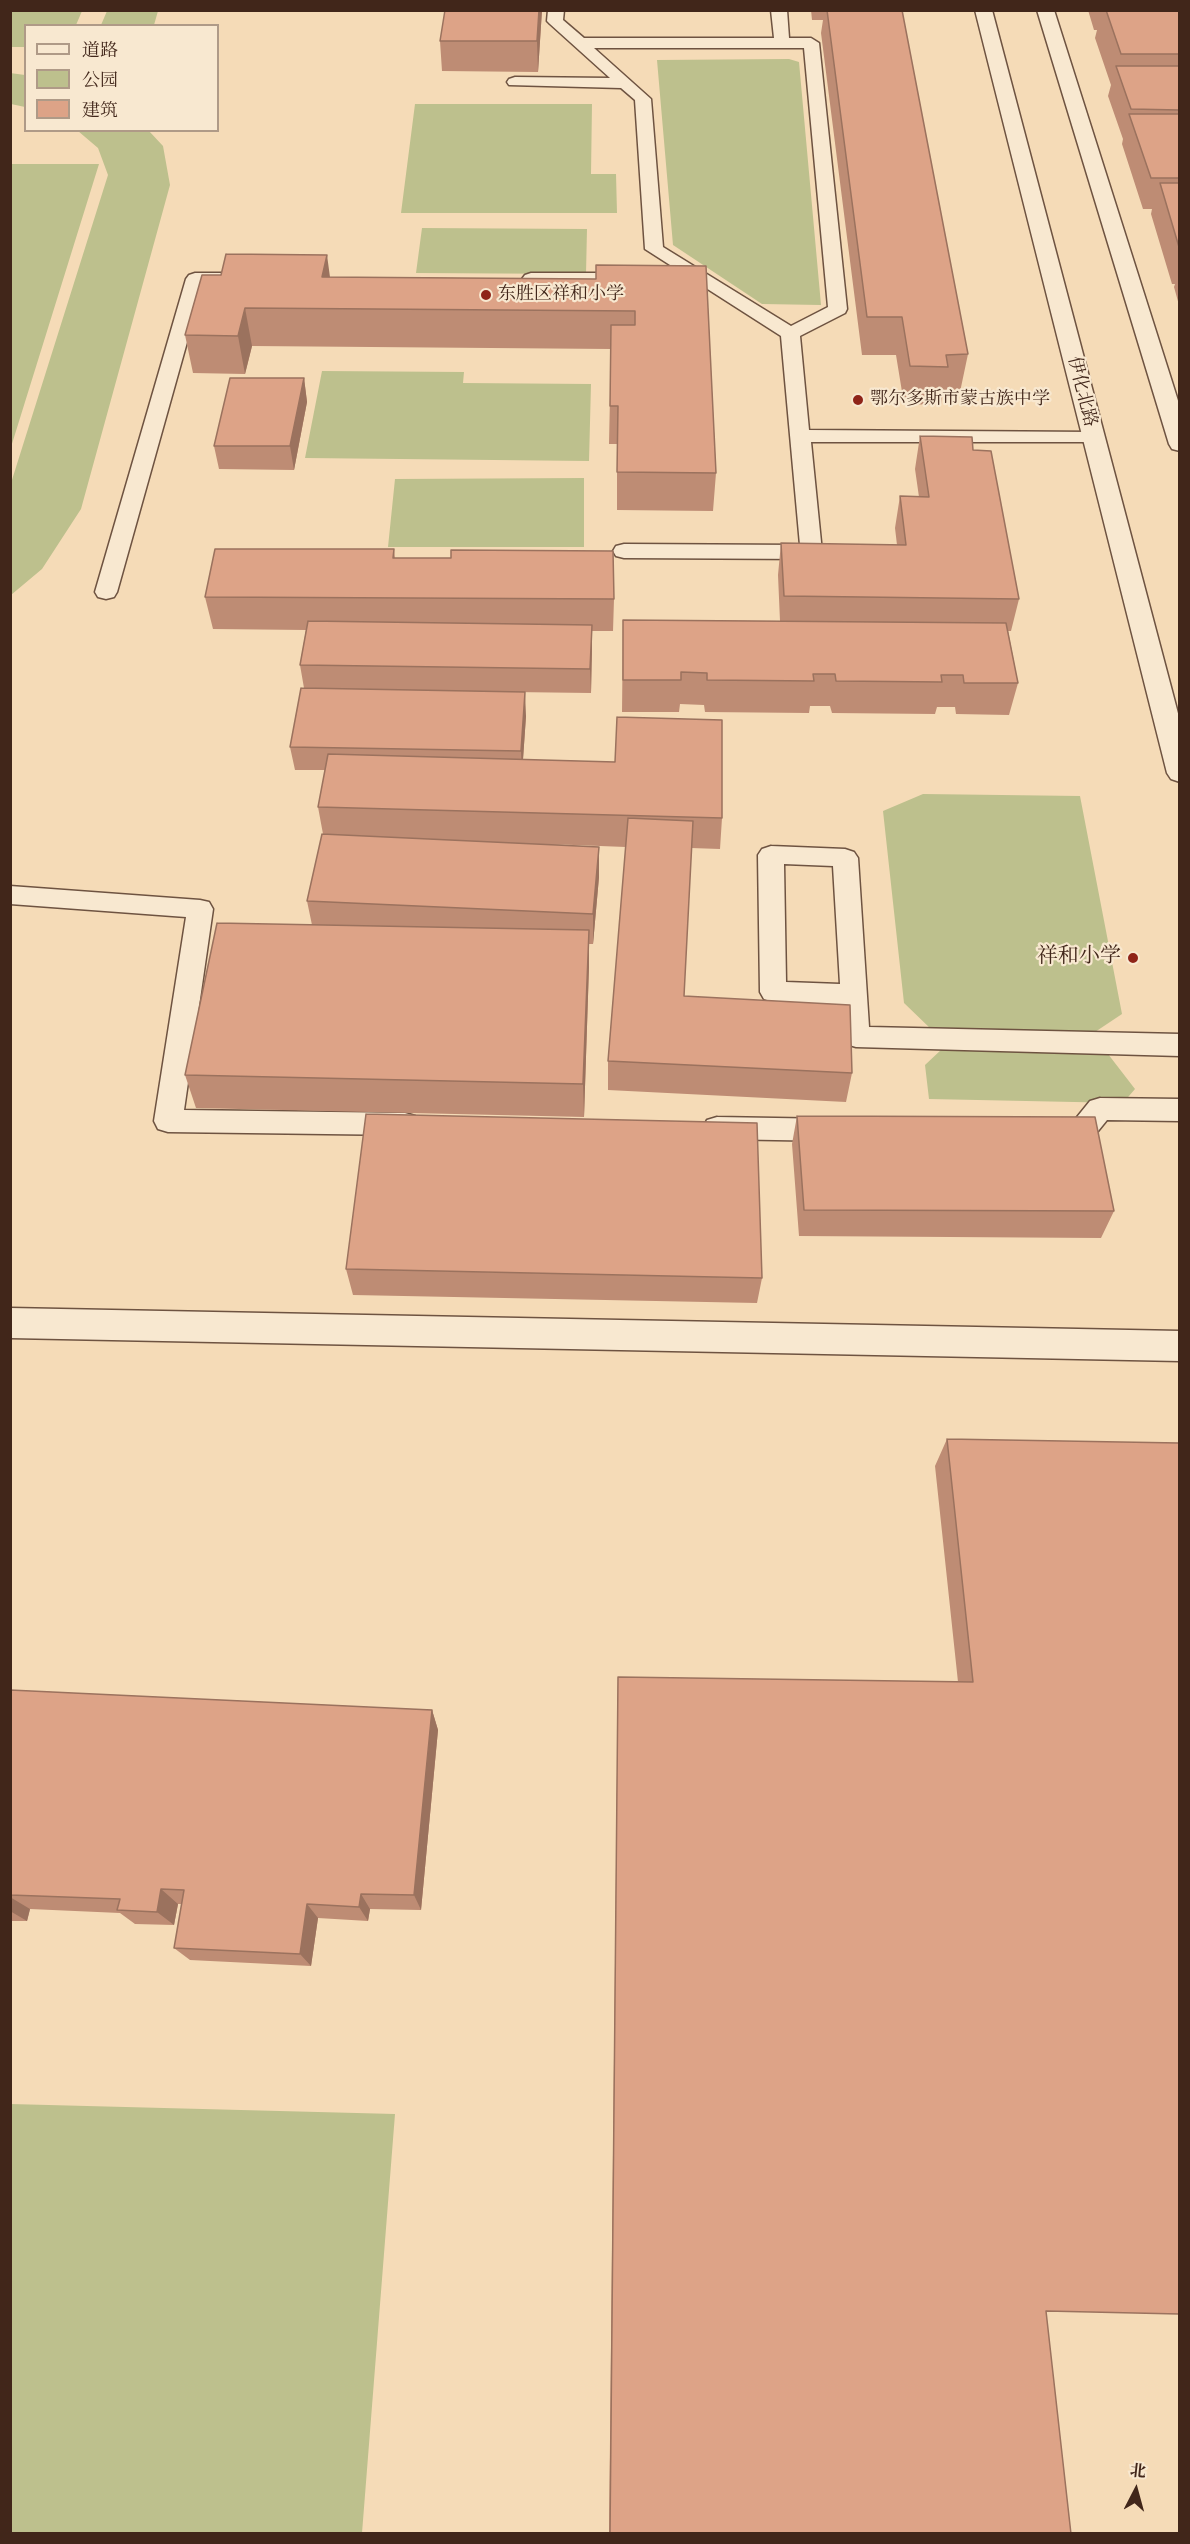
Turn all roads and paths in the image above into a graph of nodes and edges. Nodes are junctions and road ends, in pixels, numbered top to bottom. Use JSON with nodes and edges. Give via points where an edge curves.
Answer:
{"nodes":[{"id":1,"x":556,"y":10,"type":"edge"},
{"id":2,"x":778,"y":10,"type":"edge"},
{"id":3,"x":983,"y":10,"type":"edge"},
{"id":4,"x":1045,"y":10,"type":"edge"},
{"id":5,"x":580,"y":43,"type":"junction"},
{"id":6,"x":782,"y":43,"type":"junction"},
{"id":7,"x":515,"y":82,"type":"edge"},
{"id":8,"x":625,"y":83,"type":"junction"},
{"id":9,"x":254,"y":279,"type":"edge"},
{"id":10,"x":514,"y":279,"type":"edge"},
{"id":11,"x":702,"y":279,"type":"junction"},
{"id":12,"x":790,"y":334,"type":"junction"},
{"id":13,"x":800,"y":436,"type":"junction"},
{"id":14,"x":1093,"y":438,"type":"junction"},
{"id":15,"x":1179,"y":444,"type":"edge"},
{"id":16,"x":624,"y":551,"type":"dead end"},
{"id":17,"x":106,"y":591,"type":"dead end"},
{"id":18,"x":1179,"y":773,"type":"edge"},
{"id":19,"x":10,"y":895,"type":"edge"},
{"id":20,"x":854,"y":995,"type":"junction"},
{"id":21,"x":1179,"y":1045,"type":"edge"},
{"id":22,"x":1179,"y":1110,"type":"edge"},
{"id":23,"x":428,"y":1124,"type":"edge"},
{"id":24,"x":689,"y":1128,"type":"edge"},
{"id":25,"x":855,"y":1130,"type":"edge"},
{"id":26,"x":1032,"y":1132,"type":"edge"},
{"id":27,"x":10,"y":1323,"type":"edge"},
{"id":28,"x":1179,"y":1346,"type":"edge"}],
"edges":[{"from":1,"to":5,"type":"lane","via":[[555,21]]},
{"from":2,"to":6,"type":"lane"},
{"from":3,"to":14,"type":"street","name":"伊化北路"},
{"from":4,"to":15,"type":"street"},
{"from":5,"to":6,"type":"lane"},
{"from":5,"to":8,"type":"lane"},
{"from":6,"to":12,"type":"lane","via":[[811,43],[838,309]]},
{"from":7,"to":8,"type":"lane"},
{"from":8,"to":11,"type":"lane","via":[[644,99],[654,249]]},
{"from":9,"to":17,"type":"lane","via":[[195,279]]},
{"from":10,"to":11,"type":"lane"},
{"from":11,"to":12,"type":"lane"},
{"from":12,"to":13,"type":"lane"},
{"from":13,"to":14,"type":"lane"},
{"from":13,"to":16,"type":"lane","via":[[811,552]]},
{"from":14,"to":18,"type":"street","name":"伊化北路"},
{"from":19,"to":23,"type":"lane","via":[[200,909],[168,1121]]},
{"from":20,"to":20,"type":"lane","via":[[845,858],[771,855],[773,992]]},
{"from":20,"to":21,"type":"lane","via":[[856,1037]]},
{"from":22,"to":26,"type":"lane","via":[[1100,1109],[1080,1133]]},
{"from":24,"to":25,"type":"lane"},
{"from":27,"to":28,"type":"street"}]}
